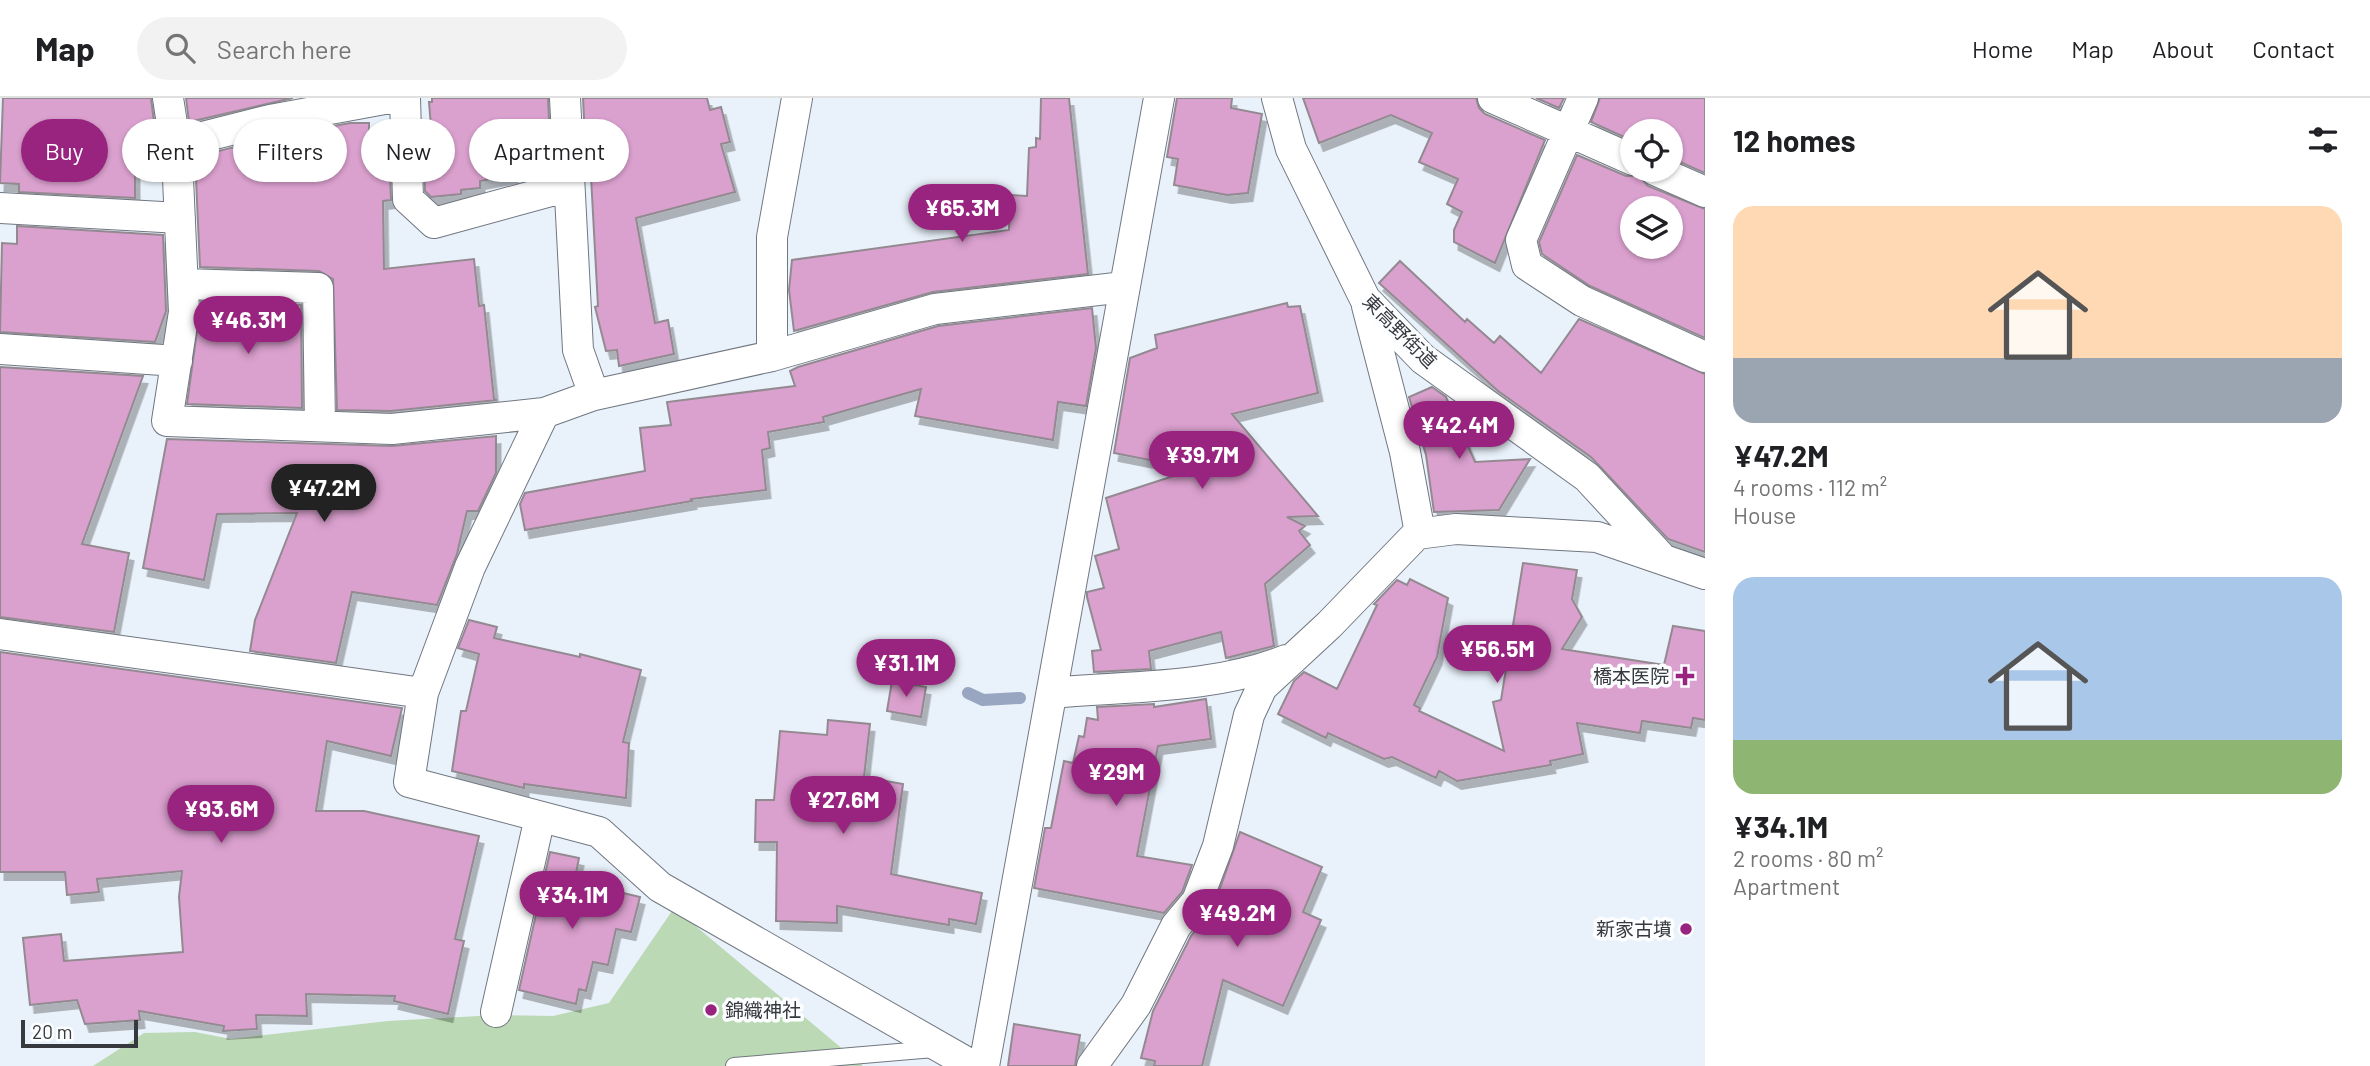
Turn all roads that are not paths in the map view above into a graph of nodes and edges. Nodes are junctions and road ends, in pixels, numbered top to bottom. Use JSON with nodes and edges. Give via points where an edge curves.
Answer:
{"nodes":[{"id":1,"x":168,"y":98,"type":"edge"},
{"id":2,"x":390,"y":98,"type":"edge"},
{"id":3,"x":405,"y":98,"type":"edge"},
{"id":4,"x":565,"y":98,"type":"edge"},
{"id":5,"x":797,"y":98,"type":"edge"},
{"id":6,"x":1159,"y":98,"type":"edge"},
{"id":7,"x":1277,"y":98,"type":"edge"},
{"id":8,"x":1493,"y":98,"type":"edge"},
{"id":9,"x":1583,"y":98,"type":"edge"},
{"id":10,"x":268,"y":109,"type":"edge"},
{"id":11,"x":171,"y":119,"type":"edge"},
{"id":12,"x":219,"y":127,"type":"edge"},
{"id":13,"x":1569,"y":131,"type":"junction"},
{"id":14,"x":1620,"y":154,"type":"edge"},
{"id":15,"x":178,"y":182,"type":"edge"},
{"id":16,"x":1683,"y":182,"type":"edge"},
{"id":17,"x":569,"y":186,"type":"junction"},
{"id":18,"x":1705,"y":192,"type":"edge"},
{"id":19,"x":0,"y":208,"type":"edge"},
{"id":20,"x":180,"y":218,"type":"junction"},
{"id":21,"x":183,"y":284,"type":"junction"},
{"id":22,"x":1124,"y":287,"type":"junction"},
{"id":23,"x":1365,"y":299,"type":"junction"},
{"id":24,"x":0,"y":349,"type":"edge"},
{"id":25,"x":772,"y":356,"type":"junction"},
{"id":26,"x":1705,"y":357,"type":"edge"},
{"id":27,"x":177,"y":361,"type":"junction"},
{"id":28,"x":594,"y":395,"type":"junction"},
{"id":29,"x":544,"y":413,"type":"junction"},
{"id":30,"x":320,"y":426,"type":"junction"},
{"id":31,"x":1420,"y":533,"type":"junction"},
{"id":32,"x":1662,"y":558,"type":"junction"},
{"id":33,"x":1705,"y":574,"type":"edge"},
{"id":34,"x":0,"y":634,"type":"edge"},
{"id":35,"x":1297,"y":655,"type":"junction"},
{"id":36,"x":423,"y":692,"type":"junction"},
{"id":37,"x":1052,"y":693,"type":"junction"},
{"id":38,"x":540,"y":817,"type":"junction"},
{"id":39,"x":496,"y":1012,"type":"dead end"},
{"id":40,"x":942,"y":1048,"type":"junction"},
{"id":41,"x":734,"y":1066,"type":"edge"},
{"id":42,"x":973,"y":1066,"type":"edge"},
{"id":43,"x":984,"y":1066,"type":"edge"},
{"id":44,"x":1092,"y":1066,"type":"edge"}],
"edges":[{"from":1,"to":11,"type":"street"},
{"from":2,"to":10,"type":"street"},
{"from":3,"to":17,"type":"street","via":[[408,199],[434,223]]},
{"from":4,"to":17,"type":"street"},
{"from":5,"to":25,"type":"street","via":[[772,237]]},
{"from":6,"to":22,"type":"street"},
{"from":7,"to":23,"type":"street","name":"東高野街道","via":[[1291,149]]},
{"from":8,"to":13,"type":"street"},
{"from":9,"to":13,"type":"street"},
{"from":10,"to":12,"type":"street"},
{"from":13,"to":14,"type":"street"},
{"from":13,"to":26,"type":"street","via":[[1521,240],[1527,265],[1582,301]]},
{"from":15,"to":20,"type":"street"},
{"from":16,"to":18,"type":"street"},
{"from":17,"to":28,"type":"street","via":[[578,350]]},
{"from":19,"to":20,"type":"street"},
{"from":20,"to":21,"type":"street"},
{"from":21,"to":27,"type":"street"},
{"from":21,"to":30,"type":"street","via":[[318,288]]},
{"from":22,"to":25,"type":"street","via":[[935,309]]},
{"from":22,"to":37,"type":"street"},
{"from":23,"to":31,"type":"street","via":[[1405,452]]},
{"from":23,"to":32,"type":"street","name":"東高野街道","via":[[1423,359],[1587,477]]},
{"from":24,"to":27,"type":"street"},
{"from":25,"to":28,"type":"street"},
{"from":27,"to":30,"type":"street","via":[[167,421]]},
{"from":28,"to":29,"type":"street"},
{"from":29,"to":30,"type":"street","via":[[392,429]]},
{"from":29,"to":36,"type":"street","via":[[470,567]]},
{"from":31,"to":32,"type":"street","via":[[1456,529],[1597,537]]},
{"from":31,"to":35,"type":"street"},
{"from":32,"to":33,"type":"street","name":"東高野街道"},
{"from":34,"to":36,"type":"street"},
{"from":35,"to":37,"type":"street","via":[[1262,670]]},
{"from":35,"to":44,"type":"street","via":[[1262,687],[1249,715],[1218,846],[1197,901],[1176,926],[1136,1004]]},
{"from":36,"to":38,"type":"street","via":[[409,782]]},
{"from":37,"to":43,"type":"street"},
{"from":38,"to":39,"type":"street"},
{"from":38,"to":40,"type":"street","via":[[599,832],[660,887]]},
{"from":40,"to":41,"type":"lane"},
{"from":40,"to":42,"type":"street"}]}
